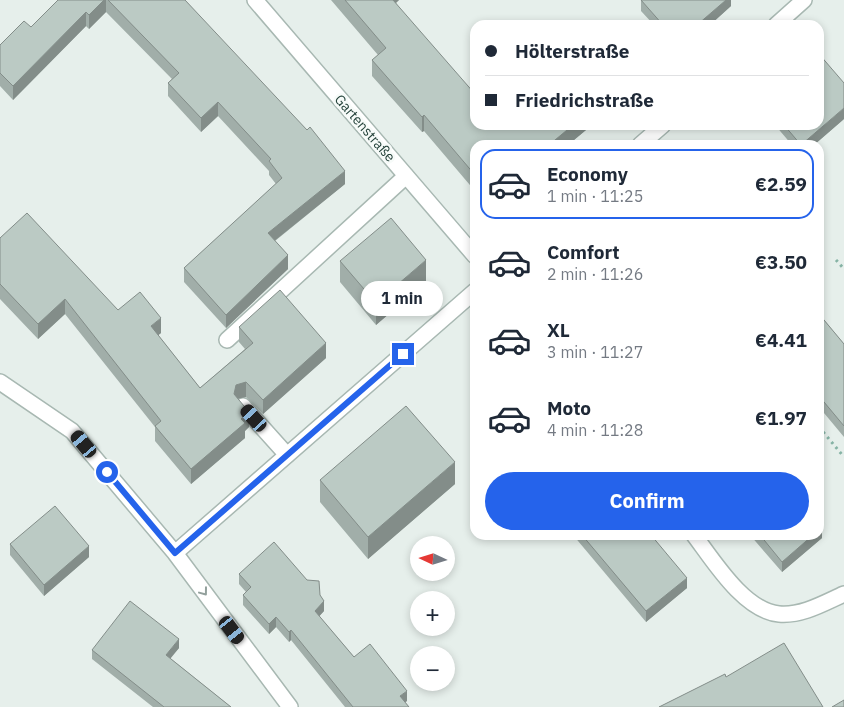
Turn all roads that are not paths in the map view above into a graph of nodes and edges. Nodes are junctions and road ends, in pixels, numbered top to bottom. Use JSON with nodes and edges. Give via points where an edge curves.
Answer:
{"nodes":[{"id":1,"x":255,"y":0,"type":"edge"},
{"id":2,"x":804,"y":0,"type":"edge"},
{"id":3,"x":782,"y":20,"type":"edge"},
{"id":4,"x":657,"y":130,"type":"edge"},
{"id":5,"x":646,"y":140,"type":"edge"},
{"id":6,"x":406,"y":176,"type":"junction"},
{"id":7,"x":470,"y":250,"type":"edge"},
{"id":8,"x":470,"y":295,"type":"edge"},
{"id":9,"x":227,"y":340,"type":"dead end"},
{"id":10,"x":0,"y":382,"type":"edge"},
{"id":11,"x":243,"y":406,"type":"edge"},
{"id":12,"x":287,"y":455,"type":"junction"},
{"id":13,"x":698,"y":540,"type":"edge"},
{"id":14,"x":175,"y":553,"type":"junction"},
{"id":15,"x":844,"y":594,"type":"edge"},
{"id":16,"x":290,"y":707,"type":"edge"}],
"edges":[{"from":1,"to":6,"type":"street","name":"Gartenstraße"},
{"from":2,"to":3,"type":"street"},
{"from":4,"to":5,"type":"street"},
{"from":6,"to":7,"type":"street","name":"Gartenstraße"},
{"from":6,"to":9,"type":"street"},
{"from":8,"to":12,"type":"street"},
{"from":10,"to":14,"type":"street","via":[[72,431]]},
{"from":11,"to":12,"type":"street"},
{"from":12,"to":14,"type":"street"},
{"from":13,"to":15,"type":"street","via":[[733,585],[758,606],[778,614],[812,609]]},
{"from":14,"to":16,"type":"street","one_way":true}]}
